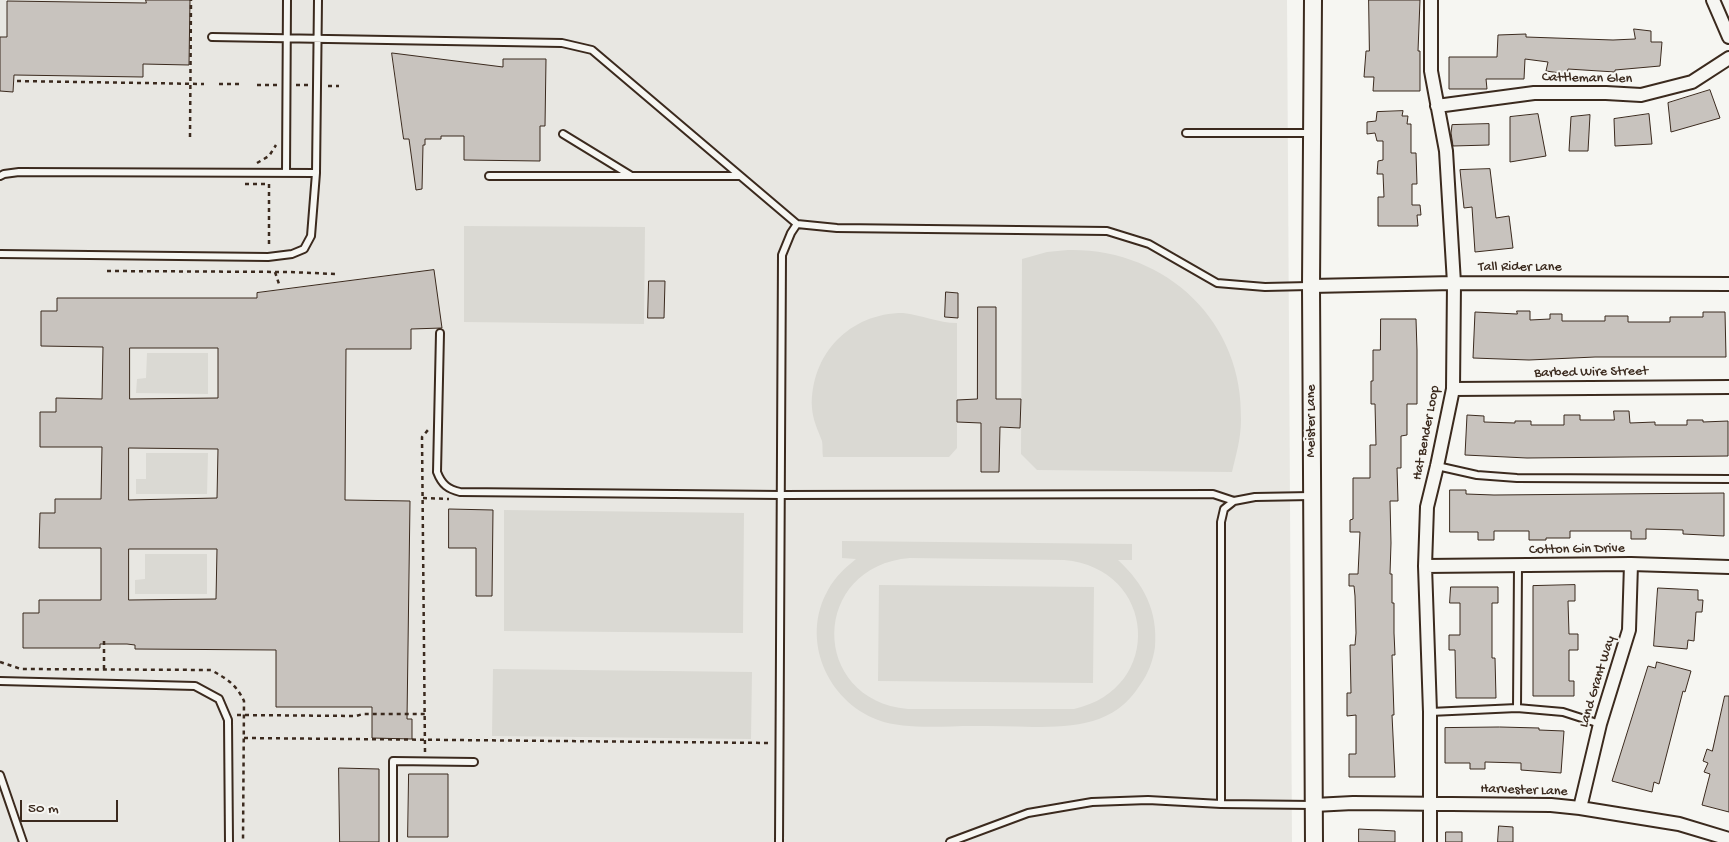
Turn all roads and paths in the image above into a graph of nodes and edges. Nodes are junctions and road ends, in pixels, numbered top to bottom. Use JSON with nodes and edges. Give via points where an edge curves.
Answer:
{"nodes":[{"id":1,"x":192,"y":0,"type":"edge"},
{"id":2,"x":287,"y":0,"type":"edge"},
{"id":3,"x":318,"y":0,"type":"edge"},
{"id":4,"x":1313,"y":0,"type":"edge"},
{"id":5,"x":1431,"y":0,"type":"edge"},
{"id":6,"x":1713,"y":0,"type":"edge"},
{"id":7,"x":212,"y":37,"type":"dead end"},
{"id":8,"x":287,"y":37,"type":"junction"},
{"id":9,"x":1729,"y":37,"type":"edge"},
{"id":10,"x":318,"y":38,"type":"junction"},
{"id":11,"x":1729,"y":58,"type":"edge"},
{"id":12,"x":17,"y":81,"type":"dead end"},
{"id":13,"x":191,"y":84,"type":"junction"},
{"id":14,"x":204,"y":84,"type":"dead end"},
{"id":15,"x":220,"y":84,"type":"dead end"},
{"id":16,"x":242,"y":84,"type":"dead end"},
{"id":17,"x":257,"y":85,"type":"dead end"},
{"id":18,"x":294,"y":85,"type":"dead end"},
{"id":19,"x":310,"y":85,"type":"dead end"},
{"id":20,"x":328,"y":86,"type":"dead end"},
{"id":21,"x":338,"y":86,"type":"dead end"},
{"id":22,"x":277,"y":90,"type":"dead end"},
{"id":23,"x":1437,"y":106,"type":"junction"},
{"id":24,"x":1312,"y":133,"type":"junction"},
{"id":25,"x":563,"y":134,"type":"dead end"},
{"id":26,"x":1186,"y":134,"type":"dead end"},
{"id":27,"x":190,"y":137,"type":"dead end"},
{"id":28,"x":277,"y":140,"type":"dead end"},
{"id":29,"x":252,"y":164,"type":"dead end"},
{"id":30,"x":286,"y":173,"type":"junction"},
{"id":31,"x":316,"y":173,"type":"junction"},
{"id":32,"x":1,"y":175,"type":"edge"},
{"id":33,"x":489,"y":176,"type":"dead end"},
{"id":34,"x":631,"y":176,"type":"junction"},
{"id":35,"x":740,"y":176,"type":"junction"},
{"id":36,"x":245,"y":184,"type":"dead end"},
{"id":37,"x":797,"y":224,"type":"junction"},
{"id":38,"x":269,"y":247,"type":"dead end"},
{"id":39,"x":0,"y":254,"type":"edge"},
{"id":40,"x":268,"y":268,"type":"dead end"},
{"id":41,"x":107,"y":271,"type":"dead end"},
{"id":42,"x":268,"y":272,"type":"junction"},
{"id":43,"x":275,"y":272,"type":"junction"},
{"id":44,"x":335,"y":274,"type":"dead end"},
{"id":45,"x":1454,"y":283,"type":"junction"},
{"id":46,"x":279,"y":284,"type":"dead end"},
{"id":47,"x":1729,"y":284,"type":"edge"},
{"id":48,"x":1310,"y":286,"type":"junction"},
{"id":49,"x":440,"y":333,"type":"dead end"},
{"id":50,"x":1729,"y":387,"type":"edge"},
{"id":51,"x":1453,"y":390,"type":"junction"},
{"id":52,"x":438,"y":421,"type":"junction"},
{"id":53,"x":1437,"y":466,"type":"junction"},
{"id":54,"x":1729,"y":479,"type":"edge"},
{"id":55,"x":781,"y":495,"type":"junction"},
{"id":56,"x":1312,"y":496,"type":"junction"},
{"id":57,"x":423,"y":498,"type":"junction"},
{"id":58,"x":453,"y":499,"type":"dead end"},
{"id":59,"x":1234,"y":501,"type":"junction"},
{"id":60,"x":1631,"y":564,"type":"junction"},
{"id":61,"x":1424,"y":566,"type":"junction"},
{"id":62,"x":1518,"y":566,"type":"junction"},
{"id":63,"x":1729,"y":567,"type":"edge"},
{"id":64,"x":104,"y":640,"type":"dead end"},
{"id":65,"x":104,"y":670,"type":"dead end"},
{"id":66,"x":0,"y":681,"type":"edge"},
{"id":67,"x":1517,"y":708,"type":"junction"},
{"id":68,"x":1430,"y":712,"type":"junction"},
{"id":69,"x":425,"y":714,"type":"junction"},
{"id":70,"x":226,"y":715,"type":"junction"},
{"id":71,"x":244,"y":715,"type":"junction"},
{"id":72,"x":1600,"y":724,"type":"junction"},
{"id":73,"x":244,"y":738,"type":"junction"},
{"id":74,"x":425,"y":740,"type":"junction"},
{"id":75,"x":780,"y":743,"type":"junction"},
{"id":76,"x":425,"y":761,"type":"junction"},
{"id":77,"x":474,"y":762,"type":"dead end"},
{"id":78,"x":0,"y":775,"type":"edge"},
{"id":79,"x":1430,"y":803,"type":"junction"},
{"id":80,"x":1221,"y":804,"type":"junction"},
{"id":81,"x":1314,"y":805,"type":"junction"},
{"id":82,"x":1580,"y":808,"type":"junction"},
{"id":83,"x":1729,"y":839,"type":"edge"},
{"id":84,"x":23,"y":842,"type":"edge"},
{"id":85,"x":229,"y":842,"type":"edge"},
{"id":86,"x":243,"y":842,"type":"edge"},
{"id":87,"x":393,"y":842,"type":"edge"},
{"id":88,"x":779,"y":842,"type":"edge"},
{"id":89,"x":950,"y":842,"type":"edge"},
{"id":90,"x":1314,"y":842,"type":"edge"},
{"id":91,"x":1430,"y":842,"type":"edge"}],
"edges":[{"from":1,"to":13,"type":"path"},
{"from":2,"to":8,"type":"lane"},
{"from":3,"to":10,"type":"lane"},
{"from":4,"to":24,"type":"street","name":"Meister Lane"},
{"from":5,"to":23,"type":"street","name":"Hat Bender Loop","via":[[1431,71]]},
{"from":6,"to":9,"type":"street"},
{"from":7,"to":8,"type":"lane"},
{"from":8,"to":10,"type":"lane"},
{"from":8,"to":30,"type":"lane"},
{"from":10,"to":31,"type":"lane"},
{"from":10,"to":35,"type":"lane","via":[[562,42],[592,50]]},
{"from":11,"to":23,"type":"street","name":"Cattleman Glen","via":[[1692,82],[1641,95],[1534,93]]},
{"from":12,"to":13,"type":"path"},
{"from":13,"to":14,"type":"path"},
{"from":13,"to":27,"type":"path"},
{"from":15,"to":16,"type":"path"},
{"from":17,"to":22,"type":"path","via":[[279,85]]},
{"from":18,"to":19,"type":"path"},
{"from":20,"to":21,"type":"path"},
{"from":23,"to":45,"type":"street","name":"Hat Bender Loop","via":[[1446,151]]},
{"from":24,"to":26,"type":"lane"},
{"from":24,"to":48,"type":"street","name":"Meister Lane"},
{"from":25,"to":34,"type":"lane"},
{"from":28,"to":29,"type":"path","via":[[268,156]]},
{"from":30,"to":31,"type":"lane"},
{"from":30,"to":32,"type":"lane","via":[[19,172]]},
{"from":31,"to":39,"type":"lane","via":[[311,236],[304,249],[292,254],[268,257]]},
{"from":33,"to":34,"type":"lane"},
{"from":34,"to":35,"type":"lane"},
{"from":35,"to":37,"type":"lane"},
{"from":36,"to":38,"type":"path","via":[[269,184]]},
{"from":37,"to":48,"type":"lane","via":[[837,228],[1107,231],[1149,244],[1217,283]]},
{"from":37,"to":55,"type":"lane","via":[[782,255]]},
{"from":40,"to":42,"type":"path"},
{"from":41,"to":42,"type":"path"},
{"from":42,"to":43,"type":"path"},
{"from":43,"to":44,"type":"path"},
{"from":43,"to":46,"type":"path"},
{"from":45,"to":47,"type":"street","name":"Tall Rider Lane"},
{"from":45,"to":48,"type":"street","name":"Tall Rider Lane"},
{"from":45,"to":51,"type":"street","name":"Hat Bender Loop"},
{"from":48,"to":56,"type":"street","name":"Meister Lane"},
{"from":49,"to":52,"type":"lane"},
{"from":50,"to":51,"type":"street","name":"Barbed Wire Street"},
{"from":51,"to":53,"type":"street","name":"Hat Bender Loop"},
{"from":52,"to":55,"type":"lane","via":[[438,472],[446,487],[460,492]]},
{"from":52,"to":57,"type":"path","via":[[422,437]]},
{"from":53,"to":54,"type":"lane","via":[[1477,475],[1517,478]]},
{"from":53,"to":61,"type":"street","name":"Hat Bender Loop","via":[[1426,507]]},
{"from":55,"to":59,"type":"lane","via":[[1213,494]]},
{"from":55,"to":75,"type":"lane"},
{"from":56,"to":59,"type":"lane","via":[[1255,497]]},
{"from":56,"to":81,"type":"street","name":"Meister Lane"},
{"from":57,"to":58,"type":"path"},
{"from":57,"to":69,"type":"path"},
{"from":59,"to":80,"type":"lane","via":[[1224,509],[1221,522]]},
{"from":60,"to":62,"type":"street","name":"Cotton Gin Drive"},
{"from":60,"to":63,"type":"street","name":"Cotton Gin Drive"},
{"from":60,"to":72,"type":"street","name":"Land Grant Way","via":[[1629,630]]},
{"from":61,"to":62,"type":"street","name":"Cotton Gin Drive"},
{"from":61,"to":68,"type":"street","name":"Hat Bender Loop"},
{"from":62,"to":67,"type":"lane"},
{"from":64,"to":65,"type":"path"},
{"from":66,"to":70,"type":"lane","via":[[195,686],[218,699]]},
{"from":67,"to":68,"type":"lane"},
{"from":67,"to":72,"type":"lane","via":[[1564,712]]},
{"from":68,"to":79,"type":"street","name":"Hat Bender Loop"},
{"from":69,"to":71,"type":"path"},
{"from":69,"to":74,"type":"path"},
{"from":70,"to":71,"type":"path"},
{"from":70,"to":85,"type":"lane"},
{"from":71,"to":73,"type":"path"},
{"from":72,"to":82,"type":"street","name":"Land Grant Way"},
{"from":73,"to":74,"type":"path"},
{"from":73,"to":86,"type":"path"},
{"from":74,"to":75,"type":"path"},
{"from":74,"to":76,"type":"path"},
{"from":75,"to":88,"type":"lane"},
{"from":76,"to":77,"type":"lane"},
{"from":76,"to":87,"type":"lane","via":[[393,761]]},
{"from":78,"to":84,"type":"lane"},
{"from":79,"to":81,"type":"street","name":"Harvester Lane"},
{"from":79,"to":82,"type":"street","name":"Harvester Lane"},
{"from":79,"to":91,"type":"street","name":"Hat Bender Loop"},
{"from":80,"to":81,"type":"lane"},
{"from":80,"to":89,"type":"lane","via":[[1148,800],[1092,802],[1028,813]]},
{"from":81,"to":90,"type":"street","name":"Meister Lane"},
{"from":82,"to":83,"type":"street","name":"Harvester Lane","via":[[1679,824]]}]}
